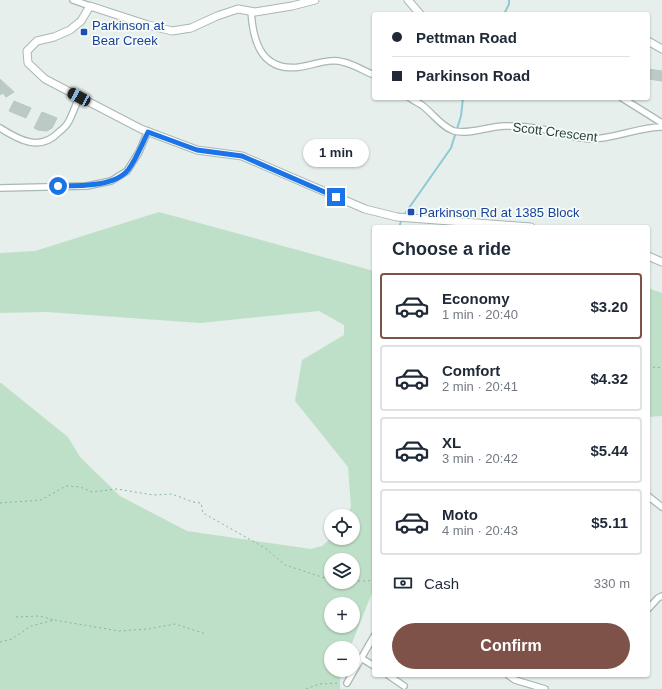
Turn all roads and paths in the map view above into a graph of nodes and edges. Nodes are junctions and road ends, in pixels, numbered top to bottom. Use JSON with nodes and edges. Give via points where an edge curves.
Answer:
{"nodes":[{"id":1,"x":73,"y":0,"type":"edge"},
{"id":2,"x":315,"y":0,"type":"edge"},
{"id":3,"x":408,"y":0,"type":"edge"},
{"id":4,"x":90,"y":6,"type":"junction"},
{"id":5,"x":251,"y":12,"type":"junction"},
{"id":6,"x":418,"y":12,"type":"edge"},
{"id":7,"x":650,"y":43,"type":"edge"},
{"id":8,"x":662,"y":49,"type":"edge"},
{"id":9,"x":372,"y":75,"type":"edge"},
{"id":10,"x":79,"y":97,"type":"junction"},
{"id":11,"x":413,"y":100,"type":"edge"},
{"id":12,"x":625,"y":100,"type":"edge"},
{"id":13,"x":662,"y":123,"type":"edge"},
{"id":14,"x":662,"y":127,"type":"edge"},
{"id":15,"x":0,"y":128,"type":"edge"},
{"id":16,"x":148,"y":132,"type":"junction"},
{"id":17,"x":0,"y":188,"type":"edge"},
{"id":18,"x":504,"y":225,"type":"edge"},
{"id":19,"x":650,"y":257,"type":"edge"},
{"id":20,"x":662,"y":262,"type":"edge"},
{"id":21,"x":650,"y":368,"type":"edge"},
{"id":22,"x":662,"y":368,"type":"edge"},
{"id":23,"x":650,"y":498,"type":"edge"},
{"id":24,"x":0,"y":503,"type":"edge"},
{"id":25,"x":662,"y":507,"type":"edge"},
{"id":26,"x":324,"y":578,"type":"edge"},
{"id":27,"x":372,"y":580,"type":"edge"},
{"id":28,"x":360,"y":581,"type":"edge"},
{"id":29,"x":662,"y":596,"type":"edge"},
{"id":30,"x":650,"y":607,"type":"edge"},
{"id":31,"x":16,"y":617,"type":"dead end"},
{"id":32,"x":54,"y":620,"type":"junction"},
{"id":33,"x":206,"y":634,"type":"dead end"},
{"id":34,"x":372,"y":639,"type":"edge"},
{"id":35,"x":0,"y":642,"type":"edge"},
{"id":36,"x":361,"y":658,"type":"junction"},
{"id":37,"x":372,"y":665,"type":"edge"},
{"id":38,"x":391,"y":677,"type":"edge"},
{"id":39,"x":511,"y":677,"type":"edge"},
{"id":40,"x":347,"y":683,"type":"joint"},
{"id":41,"x":404,"y":686,"type":"dead end"},
{"id":42,"x":306,"y":689,"type":"edge"},
{"id":43,"x":544,"y":689,"type":"edge"}],
"edges":[{"from":1,"to":4,"type":"street"},
{"from":2,"to":5,"type":"street","via":[[286,8]]},
{"from":3,"to":6,"type":"street"},
{"from":4,"to":5,"type":"street","via":[[172,31],[191,28],[238,9]]},
{"from":4,"to":10,"type":"street","via":[[81,21],[70,30],[37,41],[26,51],[28,63],[45,79]]},
{"from":5,"to":9,"type":"street","via":[[252,30],[258,47],[279,67],[343,62]]},
{"from":7,"to":8,"type":"street"},
{"from":10,"to":15,"type":"street","via":[[69,122],[56,136],[43,142],[28,143]]},
{"from":10,"to":16,"type":"street"},
{"from":11,"to":14,"type":"street","name":"Scott Crescent","via":[[453,131],[518,126],[589,139],[609,138],[652,127]]},
{"from":12,"to":13,"type":"street"},
{"from":16,"to":17,"type":"street","via":[[127,171],[111,181],[87,186]]},
{"from":16,"to":18,"type":"street","via":[[197,150],[242,156],[365,209],[397,217]]},
{"from":19,"to":20,"type":"street"},
{"from":21,"to":22,"type":"path"},
{"from":23,"to":25,"type":"street"},
{"from":24,"to":26,"type":"path","via":[[41,500],[66,486],[80,487],[92,492],[116,489],[153,495],[172,494],[201,503],[203,513],[265,548],[285,565]]},
{"from":27,"to":28,"type":"path"},
{"from":29,"to":30,"type":"street"},
{"from":31,"to":32,"type":"path","via":[[39,616]]},
{"from":32,"to":33,"type":"path","via":[[119,631],[176,624]]},
{"from":32,"to":35,"type":"path","via":[[31,626],[12,639]]},
{"from":34,"to":36,"type":"street"},
{"from":36,"to":37,"type":"street"},
{"from":36,"to":40,"type":"street"},
{"from":38,"to":41,"type":"street"},
{"from":39,"to":43,"type":"street"},
{"from":40,"to":42,"type":"path","via":[[319,684]]}]}
